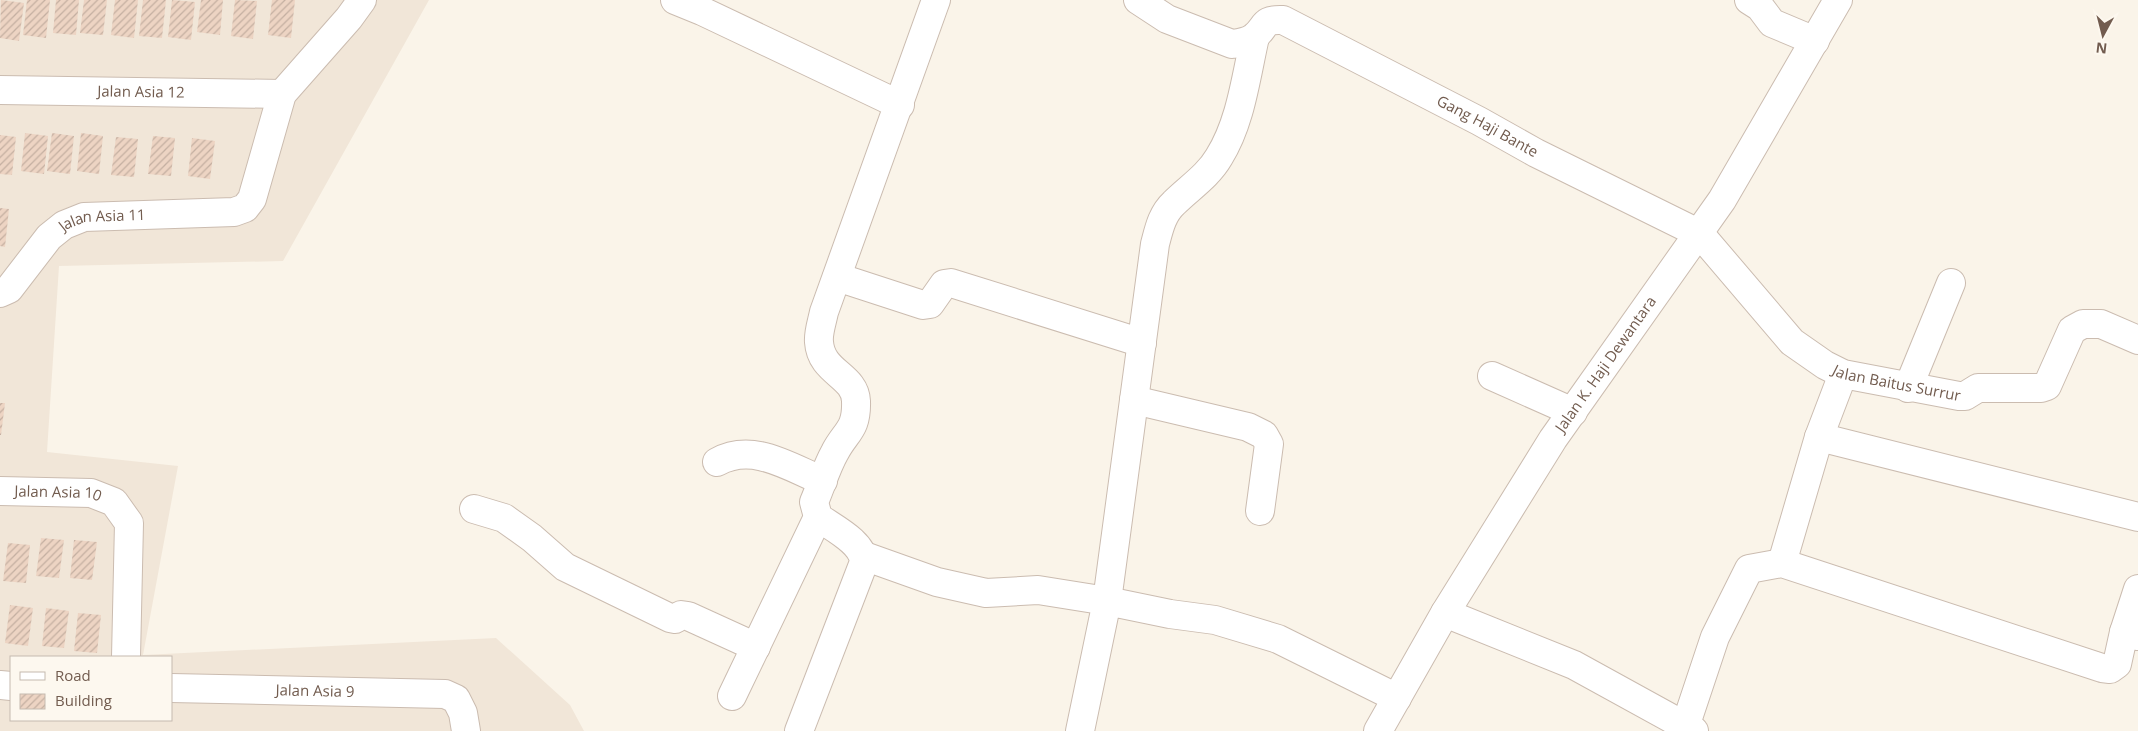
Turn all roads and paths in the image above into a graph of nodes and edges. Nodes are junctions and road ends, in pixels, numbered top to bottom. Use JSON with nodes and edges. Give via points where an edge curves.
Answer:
{"nodes":[{"id":1,"x":362,"y":0,"type":"edge"},
{"id":2,"x":675,"y":0,"type":"edge"},
{"id":3,"x":936,"y":0,"type":"edge"},
{"id":4,"x":1138,"y":0,"type":"edge"},
{"id":5,"x":1749,"y":0,"type":"edge"},
{"id":6,"x":1838,"y":0,"type":"edge"},
{"id":7,"x":1264,"y":28,"type":"junction"},
{"id":8,"x":1815,"y":41,"type":"junction"},
{"id":9,"x":0,"y":90,"type":"edge"},
{"id":10,"x":282,"y":94,"type":"junction"},
{"id":11,"x":900,"y":105,"type":"junction"},
{"id":12,"x":1700,"y":234,"type":"junction"},
{"id":13,"x":837,"y":277,"type":"junction"},
{"id":14,"x":1951,"y":283,"type":"dead end"},
{"id":15,"x":0,"y":293,"type":"edge"},
{"id":16,"x":2138,"y":340,"type":"edge"},
{"id":17,"x":1142,"y":343,"type":"junction"},
{"id":18,"x":1843,"y":374,"type":"junction"},
{"id":19,"x":1492,"y":376,"type":"dead end"},
{"id":20,"x":1908,"y":388,"type":"junction"},
{"id":21,"x":1134,"y":400,"type":"junction"},
{"id":22,"x":1573,"y":412,"type":"junction"},
{"id":23,"x":1819,"y":437,"type":"junction"},
{"id":24,"x":717,"y":462,"type":"dead end"},
{"id":25,"x":823,"y":481,"type":"junction"},
{"id":26,"x":0,"y":491,"type":"edge"},
{"id":27,"x":474,"y":509,"type":"dead end"},
{"id":28,"x":1260,"y":511,"type":"dead end"},
{"id":29,"x":818,"y":517,"type":"junction"},
{"id":30,"x":2138,"y":517,"type":"edge"},
{"id":31,"x":864,"y":556,"type":"junction"},
{"id":32,"x":1782,"y":563,"type":"junction"},
{"id":33,"x":2138,"y":590,"type":"edge"},
{"id":34,"x":1107,"y":601,"type":"junction"},
{"id":35,"x":1445,"y":613,"type":"junction"},
{"id":36,"x":2131,"y":634,"type":"edge"},
{"id":37,"x":756,"y":647,"type":"junction"},
{"id":38,"x":126,"y":656,"type":"edge"},
{"id":39,"x":172,"y":688,"type":"edge"},
{"id":40,"x":732,"y":696,"type":"dead end"},
{"id":41,"x":1396,"y":698,"type":"junction"},
{"id":42,"x":1690,"y":729,"type":"edge"},
{"id":43,"x":466,"y":731,"type":"edge"},
{"id":44,"x":799,"y":731,"type":"edge"},
{"id":45,"x":1080,"y":731,"type":"edge"},
{"id":46,"x":1378,"y":731,"type":"edge"}],
"edges":[{"from":1,"to":10,"type":"street"},
{"from":2,"to":11,"type":"street"},
{"from":3,"to":11,"type":"street"},
{"from":4,"to":7,"type":"street","via":[[1167,19],[1232,44],[1240,43]]},
{"from":5,"to":8,"type":"street","via":[[1760,7],[1772,23]]},
{"from":6,"to":8,"type":"street","name":"Jalan K. Haji Dewantara"},
{"from":7,"to":12,"type":"street","name":"Gang Haji Bante","via":[[1283,20],[1536,153]]},
{"from":7,"to":17,"type":"street","via":[[1228,144],[1218,160],[1172,204],[1161,220]]},
{"from":8,"to":12,"type":"street","name":"Jalan K. Haji Dewantara"},
{"from":9,"to":10,"type":"street","name":"Jalan Asia 12"},
{"from":10,"to":15,"type":"street","name":"Jalan Asia 11","via":[[252,199],[246,208],[234,212],[84,217],[64,225],[49,238],[8,289]]},
{"from":11,"to":13,"type":"street"},
{"from":12,"to":18,"type":"street","name":"Jalan Baitus Surrur","via":[[1792,342]]},
{"from":12,"to":22,"type":"street","name":"Jalan K. Haji Dewantara"},
{"from":13,"to":17,"type":"street","via":[[923,305],[930,304],[941,286],[951,283]]},
{"from":13,"to":25,"type":"street","via":[[824,312],[819,341],[822,356],[834,372],[851,384],[856,400],[853,429],[835,452]]},
{"from":14,"to":20,"type":"street"},
{"from":16,"to":20,"type":"street","name":"Jalan Baitus Surrur","via":[[2101,324],[2083,324],[2072,330],[2046,386],[2042,388],[1978,388],[1965,396]]},
{"from":17,"to":21,"type":"street"},
{"from":18,"to":20,"type":"street","name":"Jalan Baitus Surrur"},
{"from":18,"to":23,"type":"street"},
{"from":19,"to":22,"type":"street"},
{"from":21,"to":28,"type":"street","via":[[1248,427],[1264,435],[1269,444]]},
{"from":21,"to":34,"type":"street"},
{"from":22,"to":35,"type":"street","name":"Jalan K. Haji Dewantara"},
{"from":23,"to":30,"type":"street"},
{"from":23,"to":32,"type":"street"},
{"from":24,"to":25,"type":"street","via":[[745,453],[764,456]]},
{"from":25,"to":29,"type":"street","via":[[814,502]]},
{"from":26,"to":38,"type":"street","name":"Jalan Asia 10","via":[[91,493],[114,502],[129,523]]},
{"from":27,"to":37,"type":"street","via":[[504,518],[565,567],[670,618],[688,616]]},
{"from":29,"to":31,"type":"street","via":[[859,547]]},
{"from":29,"to":37,"type":"street"},
{"from":31,"to":34,"type":"street","via":[[937,582],[986,593],[1038,590]]},
{"from":31,"to":44,"type":"street"},
{"from":32,"to":36,"type":"street","via":[[2102,668],[2110,669],[2117,664]]},
{"from":32,"to":42,"type":"street","via":[[1750,569],[1715,637]]},
{"from":33,"to":36,"type":"street"},
{"from":34,"to":41,"type":"street","via":[[1215,620],[1278,639]]},
{"from":34,"to":45,"type":"street"},
{"from":35,"to":41,"type":"street","name":"Jalan K. Haji Dewantara"},
{"from":35,"to":42,"type":"street","via":[[1574,665]]},
{"from":37,"to":40,"type":"street"},
{"from":39,"to":43,"type":"street","name":"Jalan Asia 9","via":[[445,694],[456,699]]},
{"from":41,"to":46,"type":"street","name":"Jalan K. Haji Dewantara"}]}
